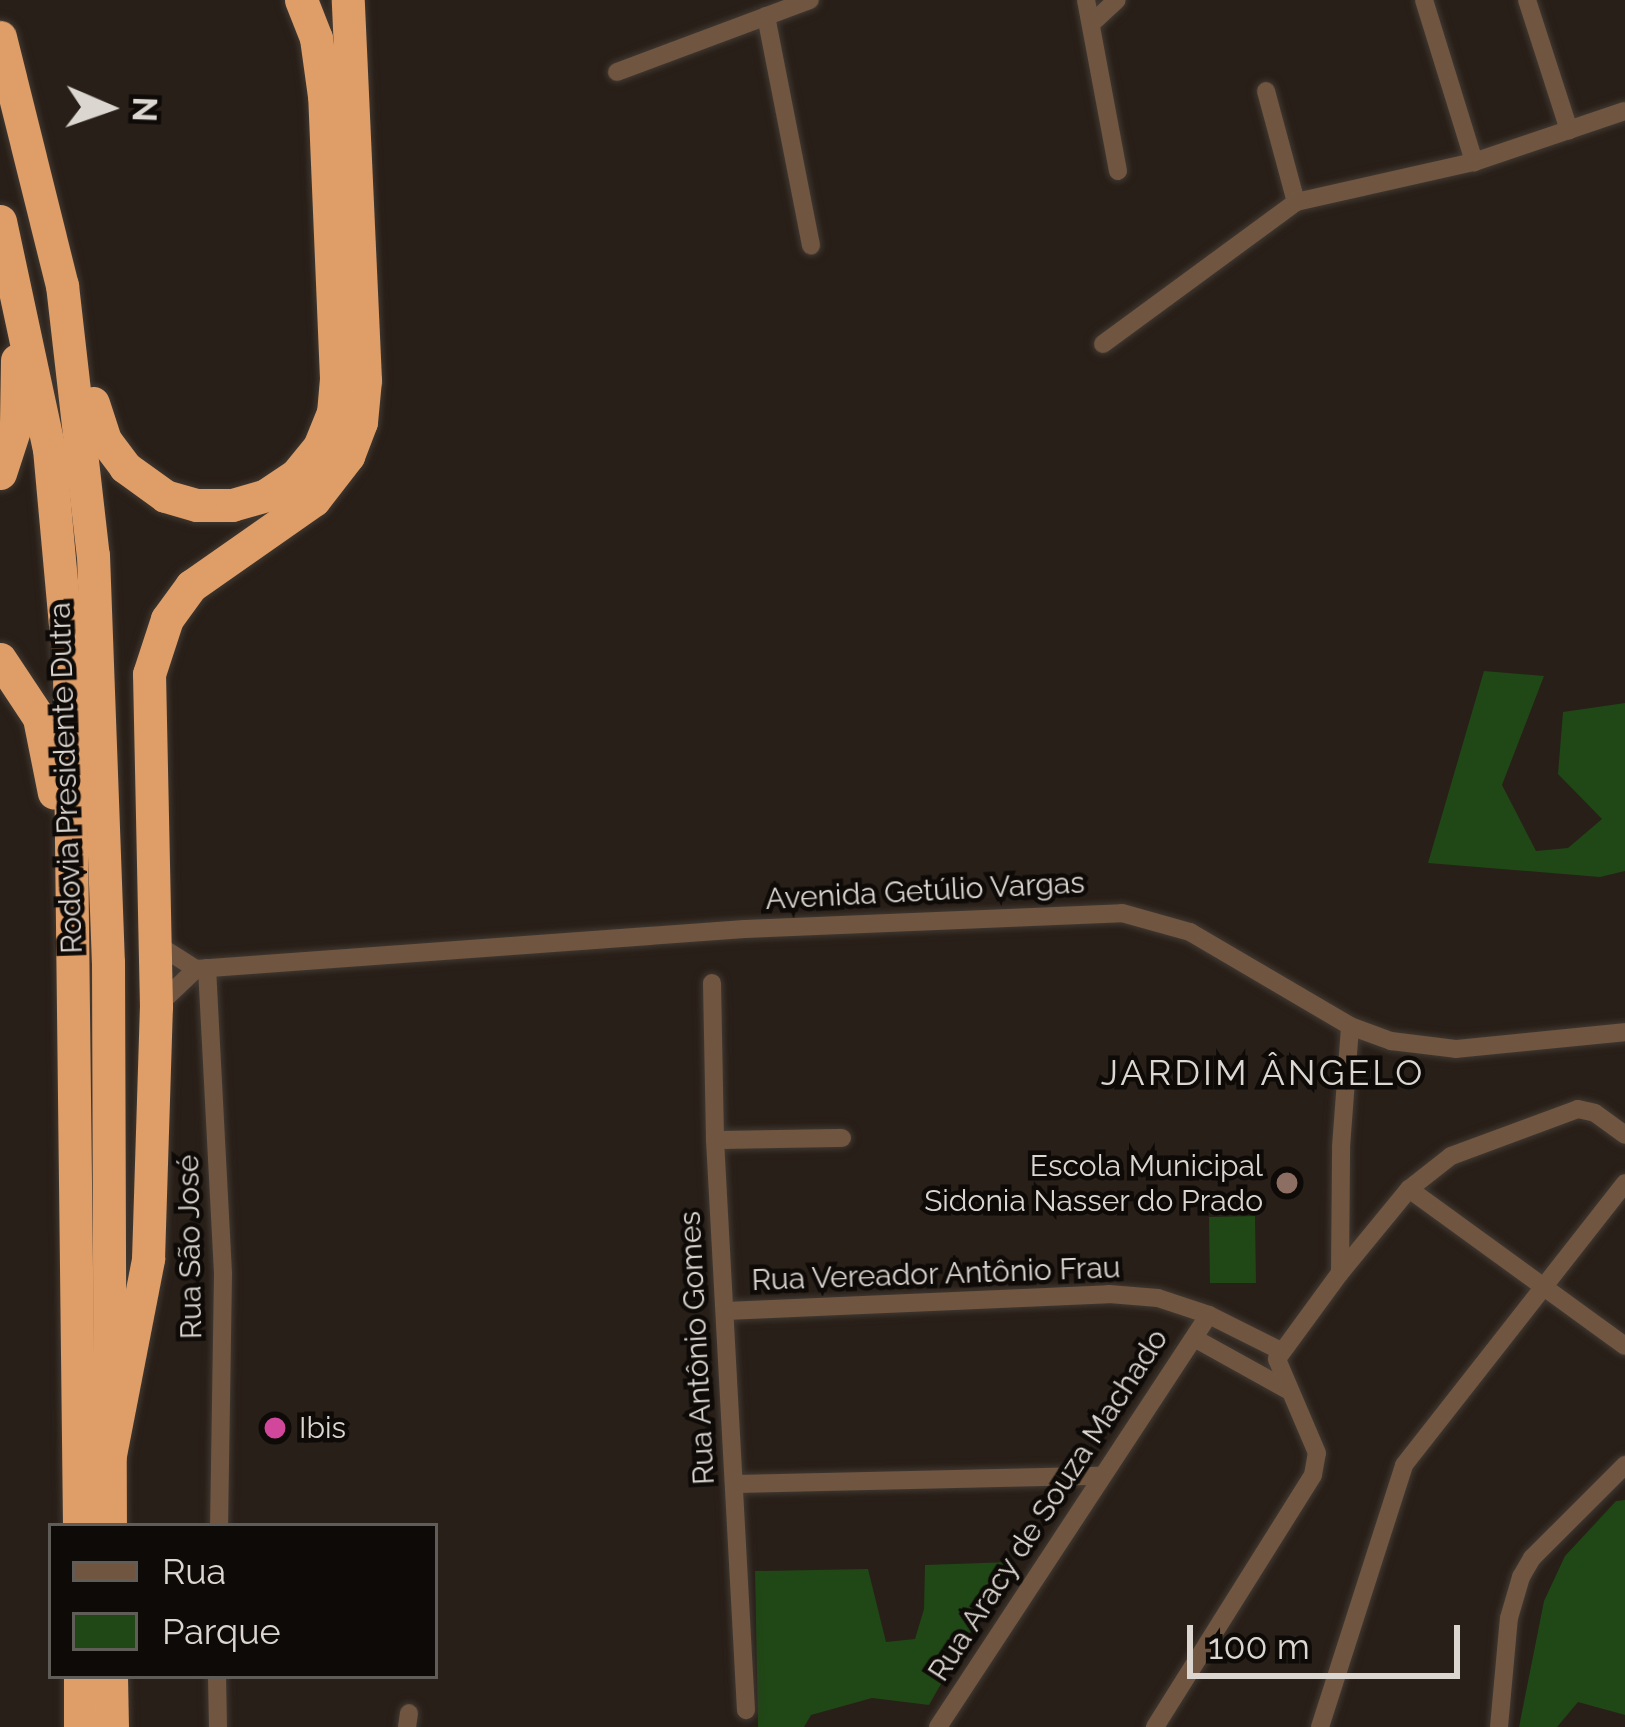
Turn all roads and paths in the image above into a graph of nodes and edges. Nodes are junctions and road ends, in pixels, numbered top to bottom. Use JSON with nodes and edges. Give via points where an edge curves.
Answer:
{"nodes":[{"id":1,"x":301,"y":0,"type":"edge"},
{"id":2,"x":348,"y":0,"type":"edge"},
{"id":3,"x":810,"y":0,"type":"edge"},
{"id":4,"x":1086,"y":0,"type":"edge"},
{"id":5,"x":1118,"y":0,"type":"edge"},
{"id":6,"x":1424,"y":0,"type":"edge"},
{"id":7,"x":1527,"y":0,"type":"edge"},
{"id":8,"x":766,"y":16,"type":"junction"},
{"id":9,"x":1091,"y":24,"type":"junction"},
{"id":10,"x":0,"y":37,"type":"edge"},
{"id":11,"x":616,"y":72,"type":"dead end"},
{"id":12,"x":1266,"y":91,"type":"dead end"},
{"id":13,"x":1625,"y":111,"type":"edge"},
{"id":14,"x":1569,"y":130,"type":"junction"},
{"id":15,"x":1474,"y":162,"type":"junction"},
{"id":16,"x":1118,"y":172,"type":"dead end"},
{"id":17,"x":1296,"y":202,"type":"junction"},
{"id":18,"x":0,"y":221,"type":"edge"},
{"id":19,"x":811,"y":245,"type":"dead end"},
{"id":20,"x":62,"y":286,"type":"junction"},
{"id":21,"x":17,"y":292,"type":"junction"},
{"id":22,"x":1103,"y":344,"type":"dead end"},
{"id":23,"x":0,"y":473,"type":"edge"},
{"id":24,"x":0,"y":659,"type":"edge"},
{"id":25,"x":154,"y":943,"type":"junction"},
{"id":26,"x":75,"y":964,"type":"junction"},
{"id":27,"x":202,"y":968,"type":"junction"},
{"id":28,"x":712,"y":983,"type":"dead end"},
{"id":29,"x":156,"y":1007,"type":"junction"},
{"id":30,"x":1350,"y":1026,"type":"junction"},
{"id":31,"x":1625,"y":1032,"type":"edge"},
{"id":32,"x":1625,"y":1135,"type":"edge"},
{"id":33,"x":842,"y":1138,"type":"dead end"},
{"id":34,"x":715,"y":1140,"type":"junction"},
{"id":35,"x":1625,"y":1183,"type":"edge"},
{"id":36,"x":1409,"y":1189,"type":"junction"},
{"id":37,"x":1340,"y":1273,"type":"junction"},
{"id":38,"x":1543,"y":1287,"type":"junction"},
{"id":39,"x":726,"y":1311,"type":"junction"},
{"id":40,"x":1209,"y":1315,"type":"junction"},
{"id":41,"x":1194,"y":1338,"type":"junction"},
{"id":42,"x":1625,"y":1346,"type":"edge"},
{"id":43,"x":1281,"y":1351,"type":"junction"},
{"id":44,"x":1288,"y":1390,"type":"junction"},
{"id":45,"x":109,"y":1460,"type":"junction"},
{"id":46,"x":1624,"y":1469,"type":"edge"},
{"id":47,"x":1100,"y":1476,"type":"junction"},
{"id":48,"x":734,"y":1484,"type":"junction"},
{"id":49,"x":79,"y":1523,"type":"edge"},
{"id":50,"x":110,"y":1523,"type":"edge"},
{"id":51,"x":218,"y":1523,"type":"edge"},
{"id":52,"x":80,"y":1679,"type":"edge"},
{"id":53,"x":111,"y":1679,"type":"edge"},
{"id":54,"x":217,"y":1679,"type":"edge"},
{"id":55,"x":746,"y":1710,"type":"dead end"},
{"id":56,"x":80,"y":1727,"type":"edge"},
{"id":57,"x":112,"y":1727,"type":"edge"},
{"id":58,"x":218,"y":1727,"type":"edge"},
{"id":59,"x":938,"y":1727,"type":"edge"},
{"id":60,"x":1155,"y":1727,"type":"edge"},
{"id":61,"x":1320,"y":1727,"type":"edge"},
{"id":62,"x":1499,"y":1727,"type":"edge"}],
"edges":[{"from":1,"to":20,"type":"highway","via":[[324,96],[336,378],[333,413],[309,461],[266,495],[232,505],[181,502],[137,478],[99,424]]},
{"from":2,"to":25,"type":"highway","via":[[361,422],[327,487],[206,572],[159,638],[148,691]]},
{"from":3,"to":8,"type":"street"},
{"from":4,"to":9,"type":"street"},
{"from":5,"to":9,"type":"street"},
{"from":6,"to":15,"type":"street"},
{"from":7,"to":14,"type":"street"},
{"from":8,"to":11,"type":"street"},
{"from":8,"to":19,"type":"street"},
{"from":9,"to":16,"type":"street"},
{"from":10,"to":20,"type":"highway","name":"Rodovia Presidente Dutra"},
{"from":12,"to":17,"type":"street"},
{"from":13,"to":14,"type":"street"},
{"from":14,"to":15,"type":"street"},
{"from":15,"to":17,"type":"street"},
{"from":17,"to":22,"type":"street"},
{"from":18,"to":21,"type":"highway","name":"Rodovia Presidente Dutra"},
{"from":20,"to":45,"type":"highway","name":"Rodovia Presidente Dutra","via":[[100,667]]},
{"from":21,"to":23,"type":"highway","via":[[16,424]]},
{"from":21,"to":26,"type":"highway","name":"Rodovia Presidente Dutra","via":[[49,449],[69,669]]},
{"from":24,"to":26,"type":"highway","via":[[31,700],[46,738]]},
{"from":25,"to":27,"type":"street"},
{"from":25,"to":29,"type":"highway"},
{"from":26,"to":49,"type":"highway","name":"Rodovia Presidente Dutra"},
{"from":27,"to":29,"type":"street"},
{"from":27,"to":30,"type":"street","name":"Avenida Getúlio Vargas","via":[[745,929],[1122,914],[1190,932]]},
{"from":27,"to":51,"type":"street","name":"Rua São José","via":[[224,1274]]},
{"from":28,"to":34,"type":"street","name":"Rua Antônio Gomes"},
{"from":29,"to":45,"type":"highway","via":[[148,1259]]},
{"from":30,"to":31,"type":"street","name":"Avenida Getúlio Vargas","via":[[1456,1049]]},
{"from":30,"to":37,"type":"street"},
{"from":32,"to":36,"type":"street","via":[[1595,1113],[1569,1110],[1451,1156]]},
{"from":33,"to":34,"type":"street"},
{"from":34,"to":39,"type":"street","name":"Rua Antônio Gomes"},
{"from":35,"to":38,"type":"street"},
{"from":36,"to":37,"type":"street"},
{"from":36,"to":38,"type":"street"},
{"from":37,"to":43,"type":"street"},
{"from":38,"to":42,"type":"street"},
{"from":38,"to":61,"type":"street","via":[[1404,1465]]},
{"from":39,"to":40,"type":"street","name":"Rua Vereador Antônio Frau","via":[[1108,1294],[1158,1298]]},
{"from":39,"to":48,"type":"street","name":"Rua Antônio Gomes"},
{"from":40,"to":41,"type":"street","name":"Rua Aracy de Souza Machado"},
{"from":40,"to":43,"type":"street","name":"Rua Vereador Antônio Frau"},
{"from":41,"to":44,"type":"street"},
{"from":41,"to":47,"type":"street","name":"Rua Aracy de Souza Machado"},
{"from":43,"to":44,"type":"street","via":[[1277,1367]]},
{"from":44,"to":60,"type":"street","via":[[1317,1453],[1313,1474]]},
{"from":45,"to":50,"type":"highway","name":"Rodovia Presidente Dutra"},
{"from":46,"to":62,"type":"street","via":[[1521,1577]]},
{"from":47,"to":48,"type":"street"},
{"from":47,"to":59,"type":"street","name":"Rua Aracy de Souza Machado"},
{"from":48,"to":55,"type":"street","name":"Rua Antônio Gomes"},
{"from":52,"to":56,"type":"highway"},
{"from":53,"to":57,"type":"highway"},
{"from":54,"to":58,"type":"street"}]}
